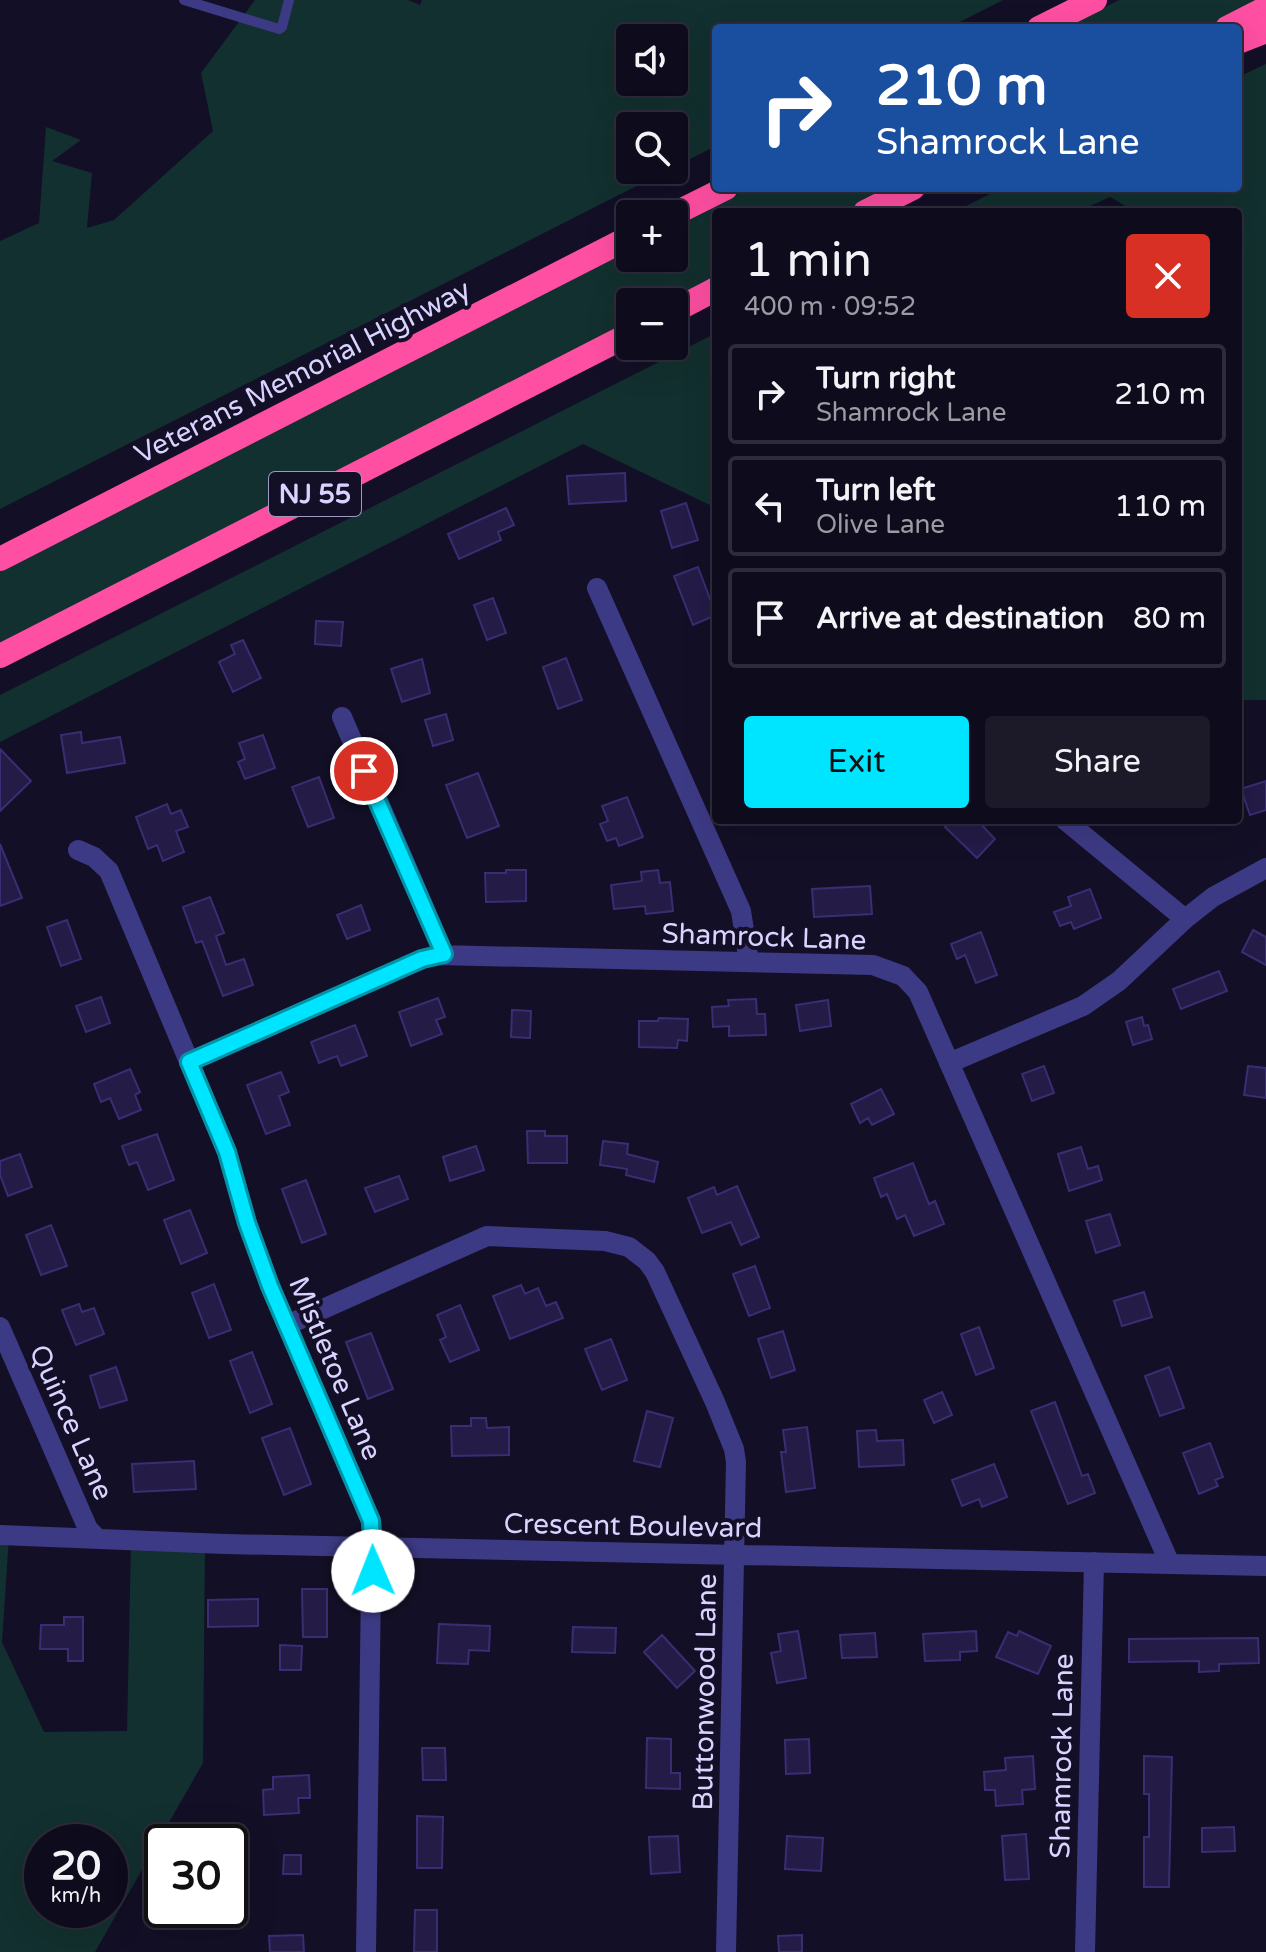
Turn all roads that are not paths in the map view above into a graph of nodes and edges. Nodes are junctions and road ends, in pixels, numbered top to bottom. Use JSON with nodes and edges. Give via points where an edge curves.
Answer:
{"nodes":[{"id":1,"x":184,"y":0,"type":"edge"},
{"id":2,"x":289,"y":0,"type":"edge"},
{"id":3,"x":1066,"y":0,"type":"edge"},
{"id":4,"x":1095,"y":0,"type":"edge"},
{"id":5,"x":1266,"y":8,"type":"edge"},
{"id":6,"x":1026,"y":24,"type":"edge"},
{"id":7,"x":1047,"y":24,"type":"edge"},
{"id":8,"x":1235,"y":24,"type":"edge"},
{"id":9,"x":1266,"y":31,"type":"edge"},
{"id":10,"x":1242,"y":40,"type":"edge"},
{"id":11,"x":718,"y":192,"type":"edge"},
{"id":12,"x":905,"y":192,"type":"edge"},
{"id":13,"x":688,"y":207,"type":"edge"},
{"id":14,"x":873,"y":208,"type":"edge"},
{"id":15,"x":616,"y":244,"type":"edge"},
{"id":16,"x":712,"y":291,"type":"edge"},
{"id":17,"x":688,"y":304,"type":"edge"},
{"id":18,"x":616,"y":341,"type":"edge"},
{"id":19,"x":0,"y":559,"type":"edge"},
{"id":20,"x":597,"y":588,"type":"dead end"},
{"id":21,"x":0,"y":656,"type":"edge"},
{"id":22,"x":342,"y":717,"type":"dead end"},
{"id":23,"x":1070,"y":824,"type":"edge"},
{"id":24,"x":78,"y":850,"type":"dead end"},
{"id":25,"x":1266,"y":868,"type":"edge"},
{"id":26,"x":1185,"y":919,"type":"junction"},
{"id":27,"x":444,"y":954,"type":"junction"},
{"id":28,"x":749,"y":962,"type":"junction"},
{"id":29,"x":189,"y":1062,"type":"junction"},
{"id":30,"x":949,"y":1063,"type":"junction"},
{"id":31,"x":287,"y":1325,"type":"junction"},
{"id":32,"x":0,"y":1327,"type":"edge"},
{"id":33,"x":0,"y":1535,"type":"edge"},
{"id":34,"x":96,"y":1537,"type":"junction"},
{"id":35,"x":374,"y":1547,"type":"junction"},
{"id":36,"x":735,"y":1555,"type":"junction"},
{"id":37,"x":1094,"y":1562,"type":"junction"},
{"id":38,"x":1170,"y":1564,"type":"junction"},
{"id":39,"x":1266,"y":1566,"type":"edge"},
{"id":40,"x":366,"y":1952,"type":"edge"},
{"id":41,"x":726,"y":1952,"type":"edge"},
{"id":42,"x":1085,"y":1952,"type":"edge"}],
"edges":[{"from":1,"to":2,"type":"lane","via":[[279,29]]},
{"from":3,"to":6,"type":"highway"},
{"from":4,"to":7,"type":"highway"},
{"from":5,"to":8,"type":"highway"},
{"from":9,"to":10,"type":"highway"},
{"from":11,"to":13,"type":"highway"},
{"from":12,"to":14,"type":"highway"},
{"from":15,"to":19,"type":"highway","name":"Veterans Memorial Highway"},
{"from":16,"to":17,"type":"highway"},
{"from":18,"to":21,"type":"highway","number":"NJ 55"},
{"from":20,"to":28,"type":"street","via":[[741,911]]},
{"from":22,"to":27,"type":"street"},
{"from":23,"to":26,"type":"street"},
{"from":24,"to":29,"type":"street","name":"Mistletoe Lane","via":[[109,871]]},
{"from":25,"to":26,"type":"street"},
{"from":26,"to":30,"type":"street","via":[[1141,963],[1083,1006]]},
{"from":27,"to":28,"type":"street","name":"Shamrock Lane"},
{"from":27,"to":29,"type":"street","name":"Shamrock Lane"},
{"from":28,"to":30,"type":"street","name":"Shamrock Lane","via":[[873,965],[903,976],[918,992]]},
{"from":29,"to":31,"type":"street","name":"Mistletoe Lane","via":[[227,1152],[247,1223]]},
{"from":30,"to":38,"type":"street","name":"Shamrock Lane"},
{"from":31,"to":35,"type":"street","name":"Mistletoe Lane","via":[[371,1521]]},
{"from":31,"to":36,"type":"street","name":"Buttonwood Lane","via":[[487,1236],[605,1241],[629,1247],[655,1272],[734,1449]]},
{"from":32,"to":34,"type":"street","name":"Quince Lane"},
{"from":33,"to":34,"type":"street","name":"Crescent Boulevard"},
{"from":34,"to":35,"type":"street","name":"Crescent Boulevard"},
{"from":35,"to":36,"type":"street","name":"Crescent Boulevard"},
{"from":35,"to":40,"type":"street","name":"Mistletoe Lane"},
{"from":36,"to":37,"type":"street","name":"Crescent Boulevard"},
{"from":36,"to":41,"type":"street","name":"Buttonwood Lane"},
{"from":37,"to":38,"type":"street","name":"Crescent Boulevard"},
{"from":37,"to":42,"type":"street","name":"Shamrock Lane"},
{"from":38,"to":39,"type":"street","name":"Crescent Boulevard"}]}
